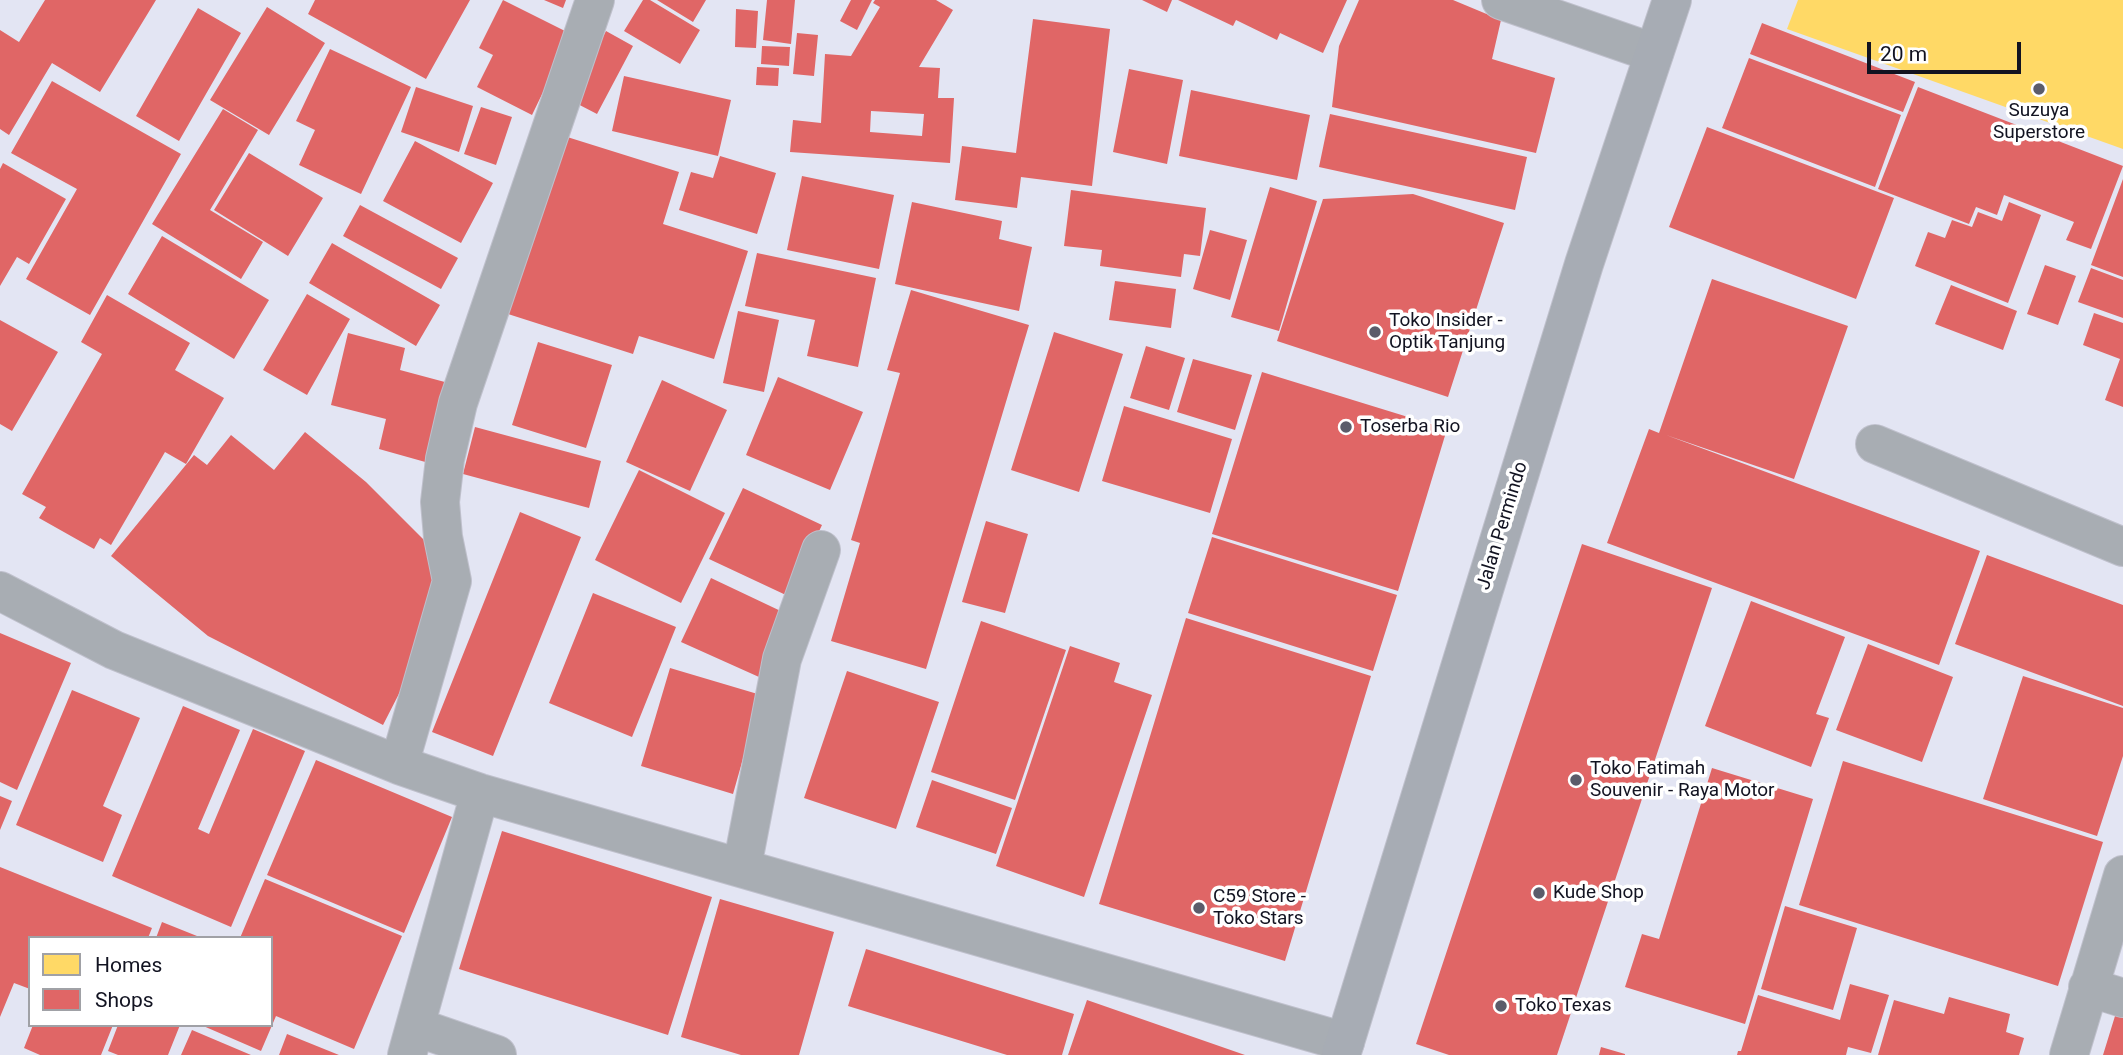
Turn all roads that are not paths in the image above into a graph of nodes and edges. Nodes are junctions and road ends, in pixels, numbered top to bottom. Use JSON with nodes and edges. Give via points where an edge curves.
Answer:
{"nodes":[{"id":1,"x":596,"y":0,"type":"edge"},
{"id":2,"x":1502,"y":0,"type":"edge"},
{"id":3,"x":1672,"y":0,"type":"edge"},
{"id":4,"x":1654,"y":53,"type":"junction"},
{"id":5,"x":1875,"y":444,"type":"dead end"},
{"id":6,"x":2123,"y":547,"type":"edge"},
{"id":7,"x":821,"y":550,"type":"dead end"},
{"id":8,"x":0,"y":591,"type":"edge"},
{"id":9,"x":399,"y":765,"type":"junction"},
{"id":10,"x":480,"y":793,"type":"junction"},
{"id":11,"x":742,"y":867,"type":"junction"},
{"id":12,"x":2123,"y":875,"type":"edge"},
{"id":13,"x":2106,"y":992,"type":"edge"},
{"id":14,"x":411,"y":1041,"type":"edge"},
{"id":15,"x":1343,"y":1049,"type":"edge"},
{"id":16,"x":497,"y":1055,"type":"edge"},
{"id":17,"x":2068,"y":1055,"type":"edge"}],
"edges":[{"from":1,"to":9,"type":"street","via":[[458,404],[440,502],[452,581]]},
{"from":2,"to":4,"type":"street"},
{"from":3,"to":4,"type":"main road","name":"Jalan Permindo"},
{"from":4,"to":15,"type":"main road","name":"Jalan Permindo","via":[[1579,277]]},
{"from":5,"to":6,"type":"street"},
{"from":7,"to":11,"type":"street","via":[[782,659]]},
{"from":8,"to":9,"type":"street","via":[[114,650]]},
{"from":9,"to":10,"type":"street"},
{"from":10,"to":11,"type":"street"},
{"from":10,"to":14,"type":"street"},
{"from":11,"to":15,"type":"street"},
{"from":12,"to":13,"type":"street"},
{"from":13,"to":17,"type":"street"},
{"from":14,"to":16,"type":"street"}]}
